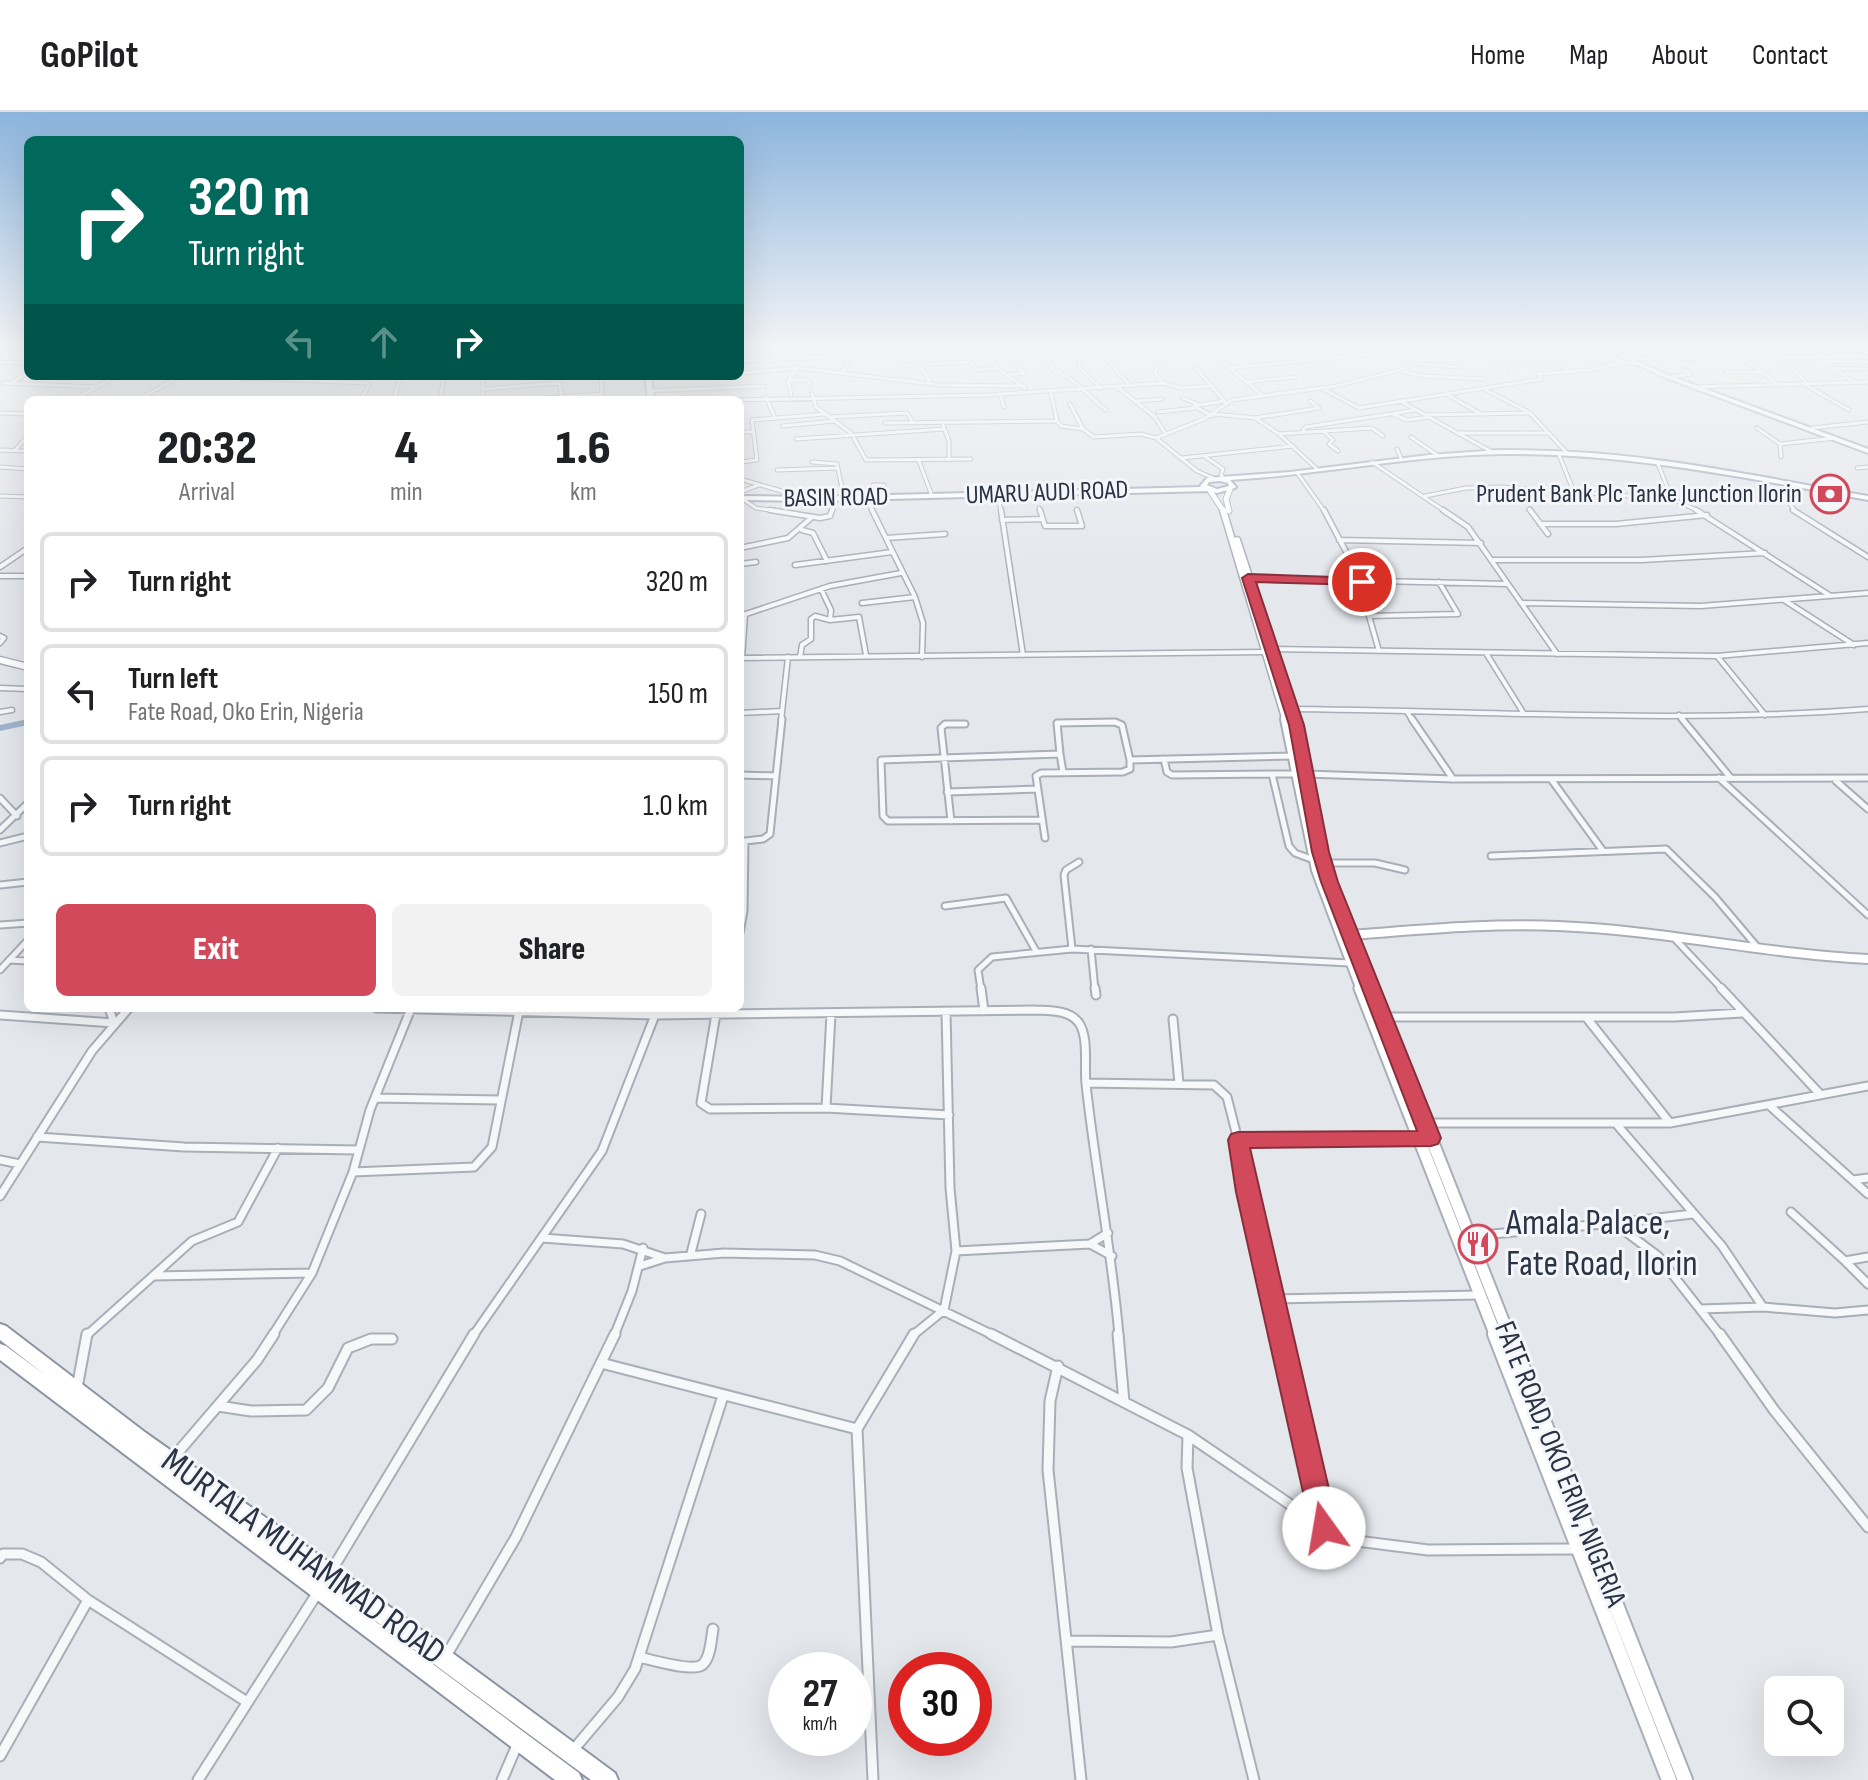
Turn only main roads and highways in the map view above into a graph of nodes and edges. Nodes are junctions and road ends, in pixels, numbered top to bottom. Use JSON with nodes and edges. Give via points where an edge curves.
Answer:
{"nodes":[{"id":1,"x":1806,"y":427,"type":"edge"},
{"id":2,"x":1809,"y":428,"type":"junction"},
{"id":3,"x":1868,"y":450,"type":"edge"},
{"id":4,"x":1563,"y":454,"type":"junction"},
{"id":5,"x":1374,"y":463,"type":"junction"},
{"id":6,"x":1219,"y":479,"type":"junction"},
{"id":7,"x":1206,"y":485,"type":"junction"},
{"id":8,"x":1231,"y":488,"type":"junction"},
{"id":9,"x":1162,"y":489,"type":"junction"},
{"id":10,"x":1198,"y":490,"type":"junction"},
{"id":11,"x":932,"y":496,"type":"joint"},
{"id":12,"x":744,"y":498,"type":"edge"},
{"id":13,"x":1868,"y":499,"type":"edge"},
{"id":14,"x":1223,"y":506,"type":"road end"},
{"id":15,"x":0,"y":1331,"type":"edge"},
{"id":16,"x":0,"y":1351,"type":"edge"},
{"id":17,"x":134,"y":1443,"type":"junction"},
{"id":18,"x":572,"y":1780,"type":"edge"},
{"id":19,"x":608,"y":1780,"type":"edge"}],
"edges":[{"from":1,"to":2,"type":"main road"},
{"from":2,"to":3,"type":"main road"},
{"from":2,"to":3,"type":"main road"},
{"from":4,"to":5,"type":"main road"},
{"from":4,"to":5,"type":"main road","via":[[1492,452]]},
{"from":4,"to":13,"type":"main road"},
{"from":4,"to":13,"type":"main road","via":[[1665,463]]},
{"from":5,"to":6,"type":"main road"},
{"from":5,"to":8,"type":"main road"},
{"from":6,"to":7,"type":"main road"},
{"from":6,"to":8,"type":"main road","via":[[1230,482]]},
{"from":7,"to":8,"type":"main road"},
{"from":7,"to":9,"type":"main road"},
{"from":7,"to":10,"type":"main road"},
{"from":9,"to":10,"type":"main road"},
{"from":9,"to":11,"type":"main road","name":"UMARU AUDI ROAD"},
{"from":10,"to":14,"type":"main road"},
{"from":11,"to":12,"type":"main road","name":"BASIN ROAD"},
{"from":15,"to":17,"type":"highway","name":"MURTALA MUHAMMAD ROAD"},
{"from":16,"to":17,"type":"highway","name":"MURTALA MUHAMMAD ROAD"},
{"from":17,"to":18,"type":"highway","name":"MURTALA MUHAMMAD ROAD","via":[[319,1591]]},
{"from":17,"to":19,"type":"highway","name":"MURTALA MUHAMMAD ROAD","via":[[172,1459]]}]}
